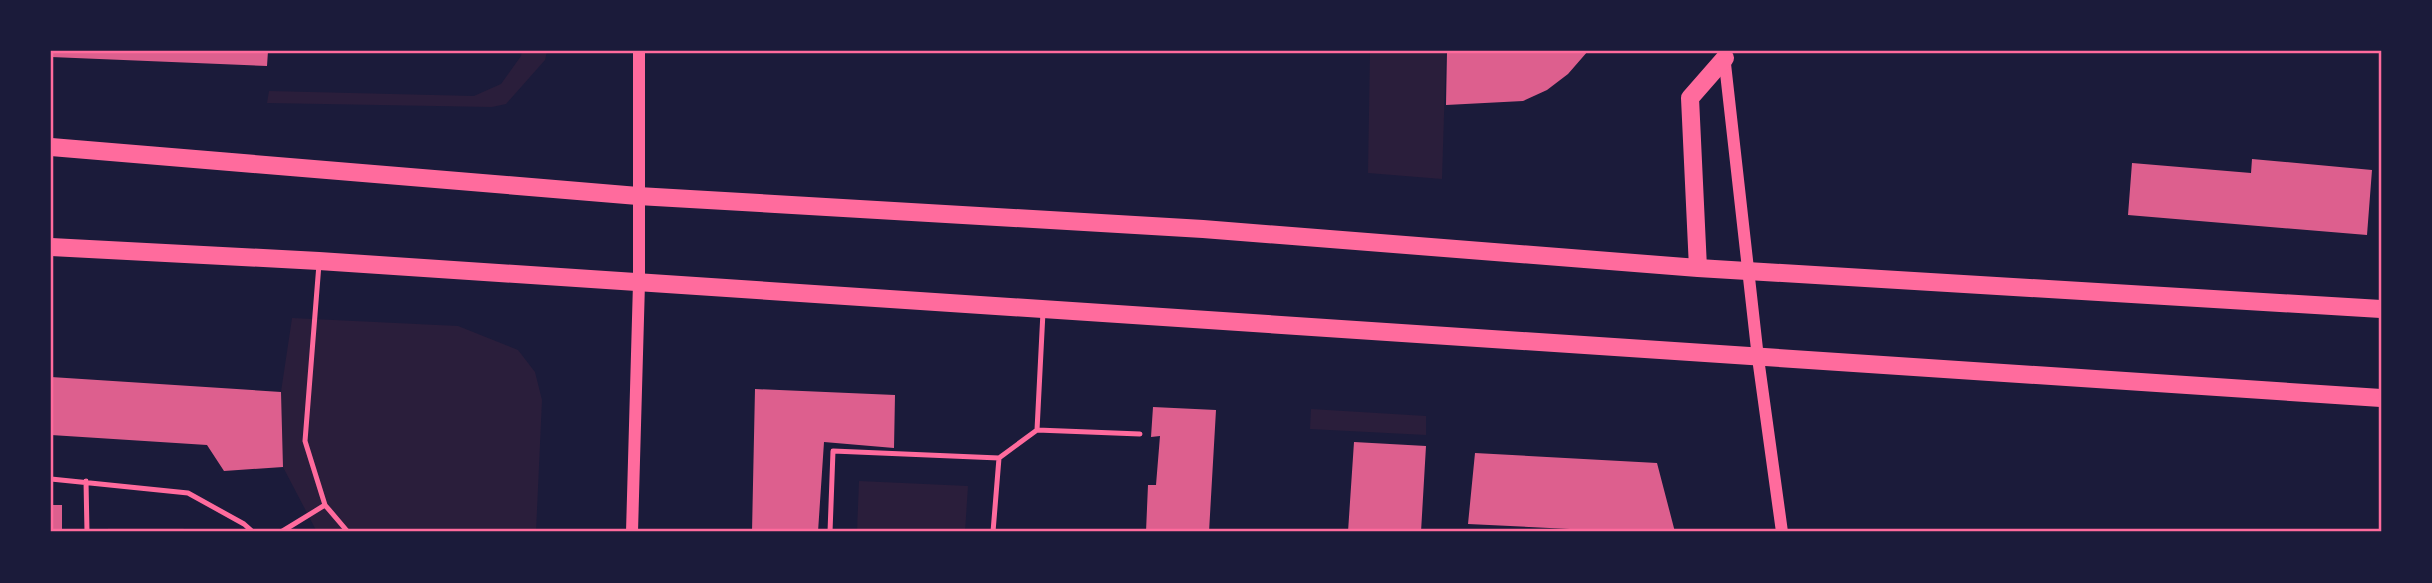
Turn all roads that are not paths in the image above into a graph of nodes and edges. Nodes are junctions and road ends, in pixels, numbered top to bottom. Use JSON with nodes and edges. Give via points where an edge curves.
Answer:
{"nodes":[{"id":1,"x":639,"y":51,"type":"edge"},
{"id":2,"x":1724,"y":54,"type":"edge"},
{"id":3,"x":51,"y":147,"type":"edge"},
{"id":4,"x":638,"y":196,"type":"junction"},
{"id":5,"x":51,"y":247,"type":"edge"},
{"id":6,"x":319,"y":261,"type":"junction"},
{"id":7,"x":1698,"y":268,"type":"junction"},
{"id":8,"x":1748,"y":271,"type":"junction"},
{"id":9,"x":639,"y":283,"type":"junction"},
{"id":10,"x":1043,"y":309,"type":"junction"},
{"id":11,"x":2381,"y":309,"type":"edge"},
{"id":12,"x":1758,"y":358,"type":"junction"},
{"id":13,"x":2381,"y":398,"type":"edge"},
{"id":14,"x":1037,"y":430,"type":"junction"},
{"id":15,"x":1140,"y":434,"type":"dead end"},
{"id":16,"x":999,"y":458,"type":"junction"},
{"id":17,"x":51,"y":479,"type":"edge"},
{"id":18,"x":86,"y":481,"type":"junction"},
{"id":19,"x":325,"y":505,"type":"junction"},
{"id":20,"x":87,"y":532,"type":"edge"},
{"id":21,"x":253,"y":532,"type":"edge"},
{"id":22,"x":281,"y":532,"type":"edge"},
{"id":23,"x":348,"y":532,"type":"edge"},
{"id":24,"x":632,"y":532,"type":"edge"},
{"id":25,"x":830,"y":532,"type":"edge"},
{"id":26,"x":993,"y":532,"type":"edge"},
{"id":27,"x":1782,"y":532,"type":"edge"}],
"edges":[{"from":1,"to":4,"type":"street"},
{"from":2,"to":7,"type":"main road","via":[[1690,98]]},
{"from":2,"to":8,"type":"street"},
{"from":3,"to":4,"type":"main road"},
{"from":4,"to":7,"type":"main road","via":[[1203,229]]},
{"from":4,"to":9,"type":"street"},
{"from":5,"to":6,"type":"main road"},
{"from":6,"to":9,"type":"main road"},
{"from":6,"to":19,"type":"lane","via":[[304,441]]},
{"from":7,"to":8,"type":"main road"},
{"from":8,"to":11,"type":"main road"},
{"from":8,"to":12,"type":"street"},
{"from":9,"to":10,"type":"main road"},
{"from":9,"to":24,"type":"street"},
{"from":10,"to":12,"type":"main road"},
{"from":10,"to":14,"type":"lane"},
{"from":12,"to":13,"type":"main road"},
{"from":12,"to":27,"type":"street"},
{"from":14,"to":15,"type":"lane"},
{"from":14,"to":16,"type":"lane"},
{"from":16,"to":25,"type":"lane","via":[[833,451]]},
{"from":16,"to":26,"type":"lane"},
{"from":17,"to":18,"type":"lane"},
{"from":18,"to":20,"type":"lane"},
{"from":18,"to":21,"type":"lane","via":[[188,493]]},
{"from":19,"to":22,"type":"lane"},
{"from":19,"to":23,"type":"lane"}]}
